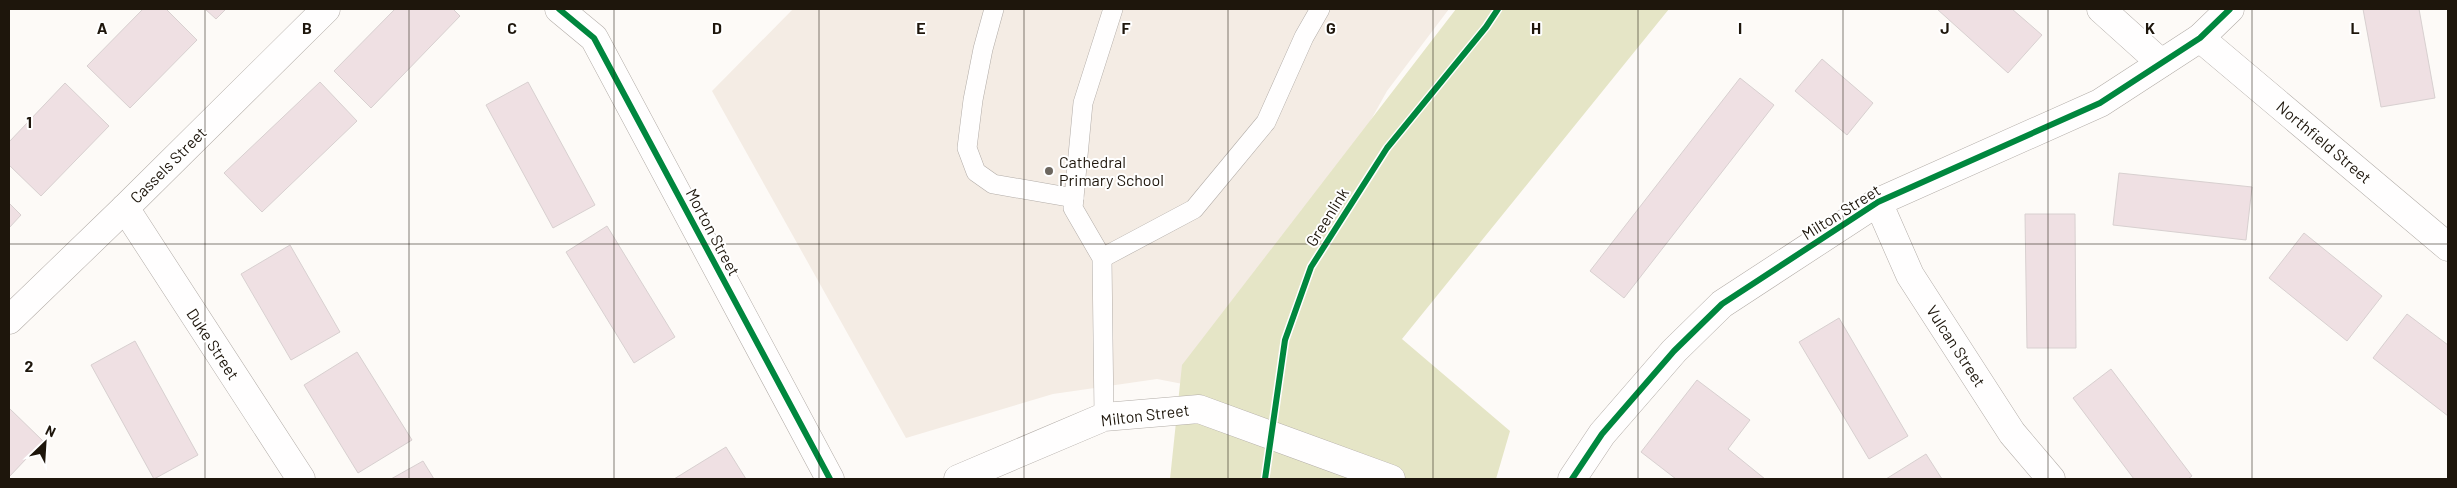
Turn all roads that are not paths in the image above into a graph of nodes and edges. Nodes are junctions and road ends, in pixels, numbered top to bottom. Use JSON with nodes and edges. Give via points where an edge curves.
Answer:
{"nodes":[{"id":1,"x":326,"y":9,"type":"edge"},
{"id":2,"x":559,"y":9,"type":"edge"},
{"id":3,"x":994,"y":9,"type":"edge"},
{"id":4,"x":1113,"y":9,"type":"edge"},
{"id":5,"x":1320,"y":9,"type":"edge"},
{"id":6,"x":2101,"y":9,"type":"edge"},
{"id":7,"x":2230,"y":9,"type":"edge"},
{"id":8,"x":2200,"y":38,"type":"junction"},
{"id":9,"x":2161,"y":62,"type":"junction"},
{"id":10,"x":1074,"y":198,"type":"junction"},
{"id":11,"x":1878,"y":202,"type":"junction"},
{"id":12,"x":125,"y":208,"type":"junction"},
{"id":13,"x":2448,"y":247,"type":"edge"},
{"id":14,"x":1102,"y":258,"type":"junction"},
{"id":15,"x":9,"y":320,"type":"edge"},
{"id":16,"x":1104,"y":417,"type":"junction"},
{"id":17,"x":301,"y":479,"type":"edge"},
{"id":18,"x":830,"y":479,"type":"edge"},
{"id":19,"x":958,"y":479,"type":"edge"},
{"id":20,"x":1391,"y":479,"type":"edge"},
{"id":21,"x":1572,"y":479,"type":"edge"},
{"id":22,"x":2051,"y":479,"type":"edge"}],
"edges":[{"from":1,"to":12,"type":"street","name":"Cassels Street"},
{"from":2,"to":18,"type":"street","name":"Morton Street","via":[[594,38]]},
{"from":3,"to":10,"type":"lane","via":[[973,100],[967,148],[976,172],[993,184]]},
{"from":4,"to":10,"type":"lane","via":[[1083,103]]},
{"from":5,"to":14,"type":"lane","via":[[1266,122],[1194,210]]},
{"from":6,"to":9,"type":"street"},
{"from":7,"to":8,"type":"street","name":"Milton Street"},
{"from":8,"to":9,"type":"street","name":"Milton Street"},
{"from":8,"to":13,"type":"street","name":"Northfield Street"},
{"from":9,"to":11,"type":"street","name":"Milton Street","via":[[2100,103]]},
{"from":10,"to":14,"type":"lane","via":[[1074,208]]},
{"from":11,"to":21,"type":"street","name":"Milton Street","via":[[1722,304],[1674,351],[1602,434]]},
{"from":11,"to":22,"type":"street","name":"Vulcan Street","via":[[1910,275],[2012,433]]},
{"from":12,"to":15,"type":"street","name":"Cassels Street"},
{"from":12,"to":17,"type":"street","name":"Duke Street"},
{"from":14,"to":16,"type":"lane"},
{"from":16,"to":19,"type":"street","name":"Milton Street"},
{"from":16,"to":20,"type":"street","name":"Milton Street","via":[[1199,409]]}]}
